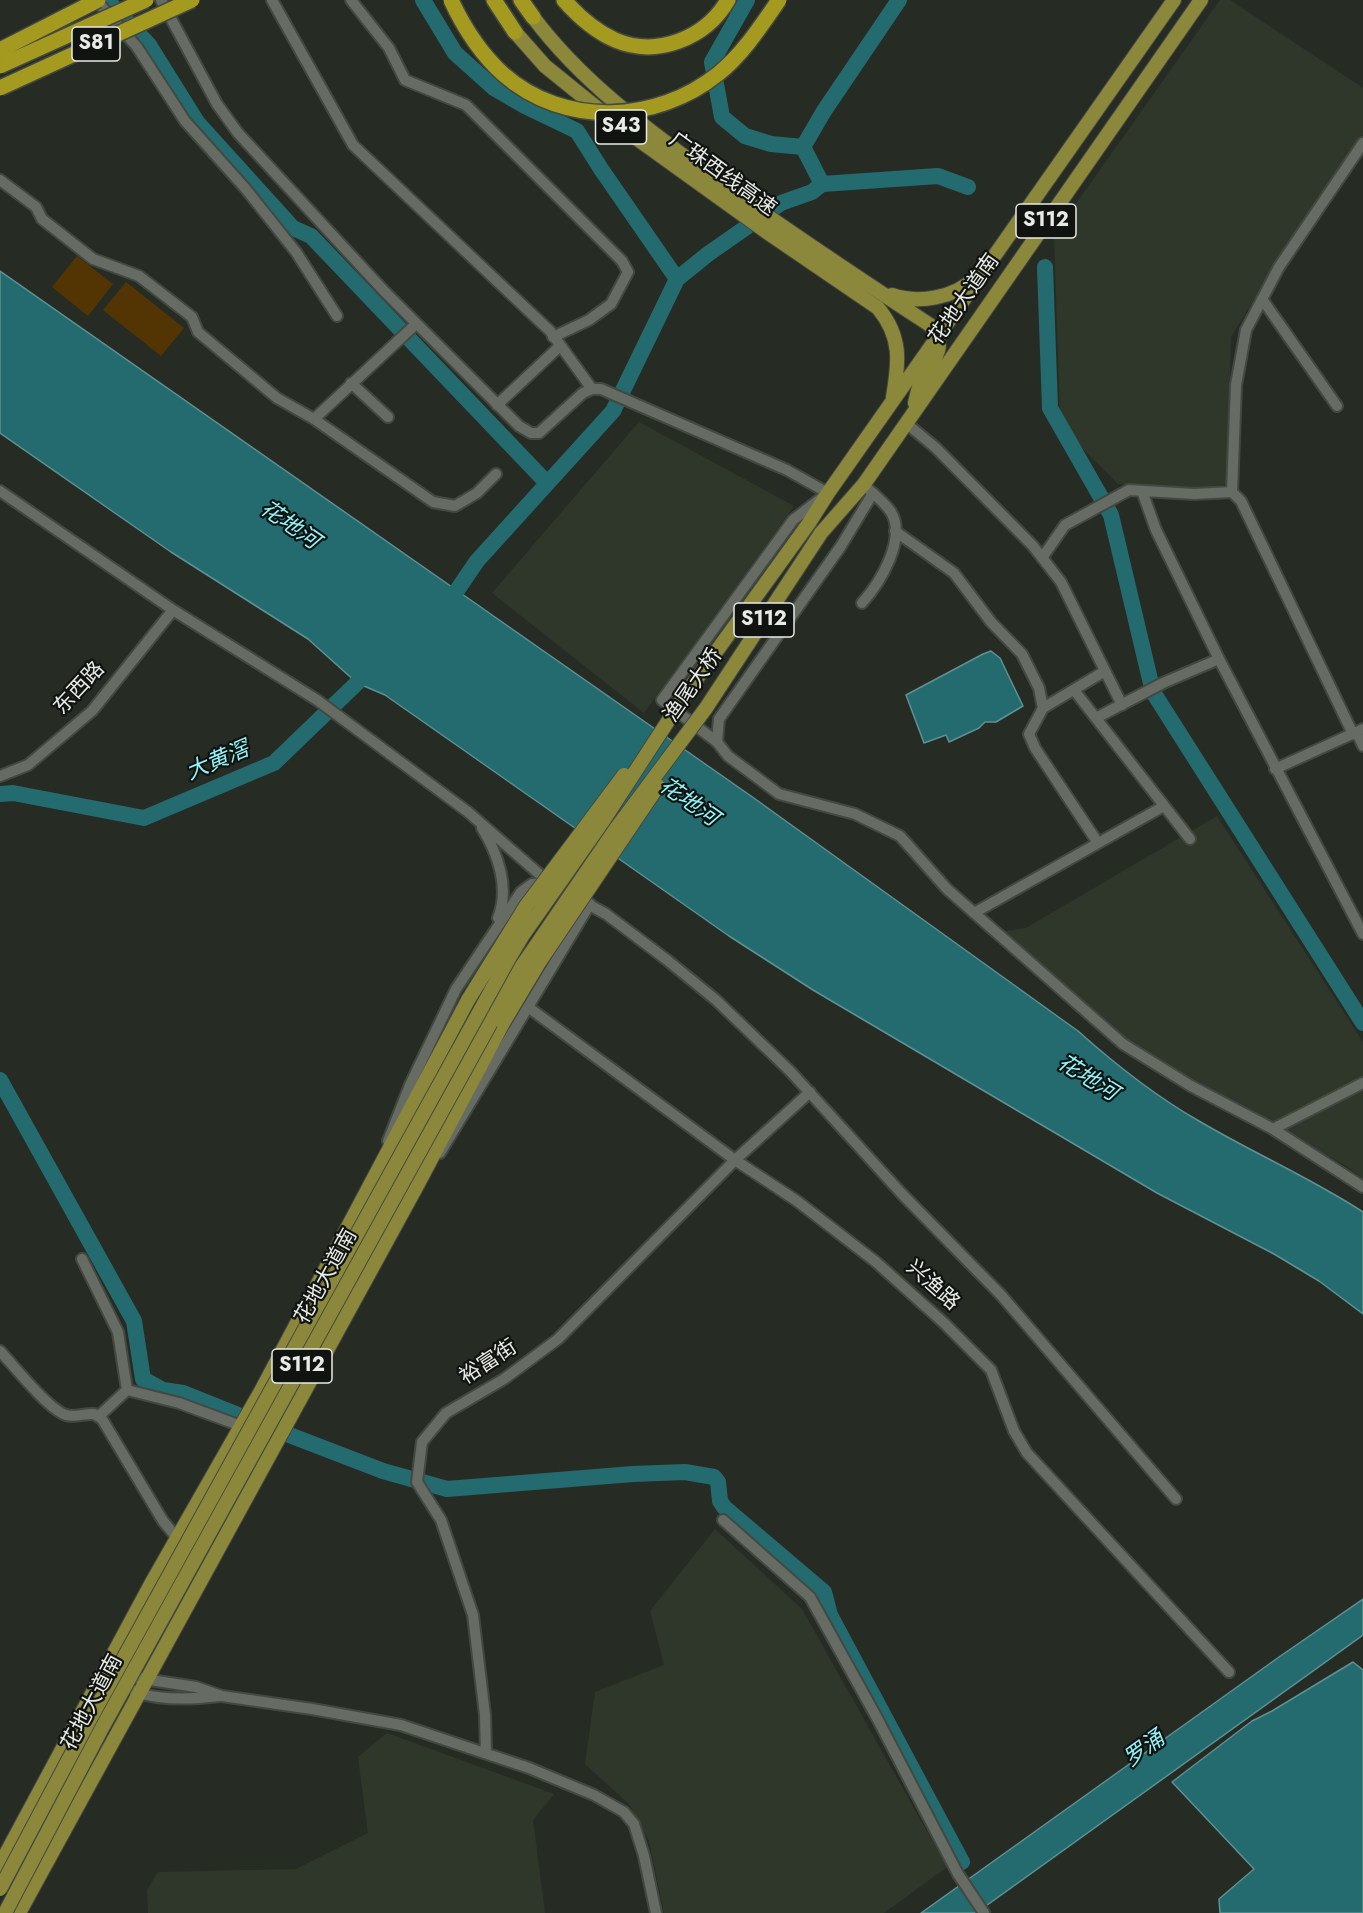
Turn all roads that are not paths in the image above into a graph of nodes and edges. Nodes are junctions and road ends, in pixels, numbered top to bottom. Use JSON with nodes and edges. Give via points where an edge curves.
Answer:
{"nodes":[{"id":1,"x":97,"y":0,"type":"edge"},
{"id":2,"x":146,"y":0,"type":"edge"},
{"id":3,"x":161,"y":0,"type":"edge"},
{"id":4,"x":192,"y":0,"type":"edge"},
{"id":5,"x":272,"y":0,"type":"edge"},
{"id":6,"x":351,"y":0,"type":"edge"},
{"id":7,"x":451,"y":0,"type":"edge"},
{"id":8,"x":494,"y":0,"type":"edge"},
{"id":9,"x":521,"y":0,"type":"edge"},
{"id":10,"x":564,"y":0,"type":"edge"},
{"id":11,"x":779,"y":0,"type":"edge"},
{"id":12,"x":1174,"y":0,"type":"edge"},
{"id":13,"x":1201,"y":0,"type":"edge"},
{"id":14,"x":726,"y":4,"type":"edge"},
{"id":15,"x":533,"y":17,"type":"joint"},
{"id":16,"x":515,"y":32,"type":"joint"},
{"id":17,"x":0,"y":50,"type":"edge"},
{"id":18,"x":0,"y":66,"type":"edge"},
{"id":19,"x":0,"y":88,"type":"edge"},
{"id":20,"x":1363,"y":143,"type":"edge"},
{"id":21,"x":0,"y":180,"type":"edge"},
{"id":22,"x":740,"y":206,"type":"junction"},
{"id":23,"x":776,"y":230,"type":"junction"},
{"id":24,"x":987,"y":266,"type":"junction"},
{"id":25,"x":875,"y":287,"type":"junction"},
{"id":26,"x":1262,"y":299,"type":"junction"},
{"id":27,"x":337,"y":316,"type":"dead end"},
{"id":28,"x":409,"y":330,"type":"junction"},
{"id":29,"x":937,"y":337,"type":"junction"},
{"id":30,"x":557,"y":341,"type":"junction"},
{"id":31,"x":351,"y":383,"type":"junction"},
{"id":32,"x":596,"y":389,"type":"junction"},
{"id":33,"x":892,"y":402,"type":"junction"},
{"id":34,"x":497,"y":405,"type":"junction"},
{"id":35,"x":1337,"y":406,"type":"dead end"},
{"id":36,"x":388,"y":417,"type":"dead end"},
{"id":37,"x":314,"y":419,"type":"junction"},
{"id":38,"x":908,"y":420,"type":"junction"},
{"id":39,"x":496,"y":474,"type":"dead end"},
{"id":40,"x":868,"y":488,"type":"junction"},
{"id":41,"x":0,"y":491,"type":"edge"},
{"id":42,"x":1142,"y":491,"type":"junction"},
{"id":43,"x":1232,"y":492,"type":"junction"},
{"id":44,"x":828,"y":493,"type":"junction"},
{"id":45,"x":896,"y":531,"type":"junction"},
{"id":46,"x":821,"y":533,"type":"joint"},
{"id":47,"x":1042,"y":558,"type":"junction"},
{"id":48,"x":862,"y":603,"type":"dead end"},
{"id":49,"x":173,"y":610,"type":"junction"},
{"id":50,"x":1219,"y":659,"type":"junction"},
{"id":51,"x":1105,"y":670,"type":"junction"},
{"id":52,"x":1074,"y":690,"type":"junction"},
{"id":53,"x":687,"y":692,"type":"junction"},
{"id":54,"x":1122,"y":705,"type":"junction"},
{"id":55,"x":706,"y":708,"type":"junction"},
{"id":56,"x":1042,"y":708,"type":"junction"},
{"id":57,"x":1096,"y":718,"type":"junction"},
{"id":58,"x":1358,"y":730,"type":"edge"},
{"id":59,"x":717,"y":741,"type":"junction"},
{"id":60,"x":1363,"y":746,"type":"edge"},
{"id":61,"x":1275,"y":769,"type":"junction"},
{"id":62,"x":0,"y":776,"type":"edge"},
{"id":63,"x":1164,"y":806,"type":"junction"},
{"id":64,"x":468,"y":812,"type":"junction"},
{"id":65,"x":615,"y":830,"type":"joint"},
{"id":66,"x":1190,"y":839,"type":"dead end"},
{"id":67,"x":1098,"y":843,"type":"junction"},
{"id":68,"x":552,"y":884,"type":"junction"},
{"id":69,"x":590,"y":904,"type":"junction"},
{"id":70,"x":974,"y":913,"type":"junction"},
{"id":71,"x":493,"y":932,"type":"junction"},
{"id":72,"x":1363,"y":934,"type":"edge"},
{"id":73,"x":528,"y":1007,"type":"junction"},
{"id":74,"x":1363,"y":1083,"type":"edge"},
{"id":75,"x":810,"y":1092,"type":"junction"},
{"id":76,"x":1273,"y":1129,"type":"junction"},
{"id":77,"x":735,"y":1161,"type":"junction"},
{"id":78,"x":381,"y":1165,"type":"junction"},
{"id":79,"x":418,"y":1184,"type":"junction"},
{"id":80,"x":1363,"y":1187,"type":"edge"},
{"id":81,"x":82,"y":1259,"type":"dead end"},
{"id":82,"x":0,"y":1351,"type":"edge"},
{"id":83,"x":127,"y":1390,"type":"junction"},
{"id":84,"x":99,"y":1416,"type":"junction"},
{"id":85,"x":241,"y":1425,"type":"junction"},
{"id":86,"x":1176,"y":1499,"type":"dead end"},
{"id":87,"x":723,"y":1520,"type":"dead end"},
{"id":88,"x":178,"y":1537,"type":"junction"},
{"id":89,"x":214,"y":1557,"type":"junction"},
{"id":90,"x":1229,"y":1672,"type":"dead end"},
{"id":91,"x":102,"y":1673,"type":"junction"},
{"id":92,"x":147,"y":1680,"type":"junction"},
{"id":93,"x":139,"y":1693,"type":"junction"},
{"id":94,"x":222,"y":1696,"type":"junction"},
{"id":95,"x":486,"y":1753,"type":"junction"},
{"id":96,"x":0,"y":1865,"type":"edge"},
{"id":97,"x":0,"y":1889,"type":"edge"},
{"id":98,"x":5,"y":1913,"type":"edge"},
{"id":99,"x":19,"y":1913,"type":"edge"},
{"id":100,"x":656,"y":1913,"type":"edge"},
{"id":101,"x":984,"y":1913,"type":"edge"}],
"edges":[{"from":1,"to":17,"type":"highway","bridge":true},
{"from":1,"to":27,"type":"street","via":[[137,47],[185,121],[296,252]]},
{"from":2,"to":18,"type":"highway","number":"S81","bridge":true},
{"from":3,"to":28,"type":"street","via":[[225,117]]},
{"from":4,"to":19,"type":"highway","number":"S81","bridge":true},
{"from":5,"to":30,"type":"street","via":[[353,145]]},
{"from":6,"to":30,"type":"street","via":[[389,48],[405,80],[466,105],[622,261],[628,272],[611,304]]},
{"from":7,"to":11,"type":"highway","bridge":true,"via":[[475,44],[517,86],[557,105],[606,113],[653,108],[703,85],[742,51]]},
{"from":8,"to":16,"type":"highway","name":"广珠西线高速","number":"S43"},
{"from":9,"to":15,"type":"highway","name":"广珠西线高速","number":"S43"},
{"from":10,"to":14,"type":"highway","via":[[585,22],[609,37],[644,46],[682,40],[702,29]]},
{"from":12,"to":24,"type":"main road","name":"花地大道南","number":"S112"},
{"from":13,"to":38,"type":"main road","name":"花地大道南","number":"S112"},
{"from":15,"to":22,"type":"main road","name":"广珠西线高速","number":"S43","via":[[564,56],[603,93]]},
{"from":16,"to":22,"type":"main road","name":"广珠西线高速","number":"S43","via":[[537,58],[583,98]]},
{"from":20,"to":26,"type":"street","via":[[1279,267]]},
{"from":21,"to":37,"type":"street","via":[[93,259],[139,276],[192,317],[198,332],[277,398]]},
{"from":22,"to":23,"type":"main road","name":"广珠西线高速","number":"S43"},
{"from":23,"to":25,"type":"main road","number":"S43"},
{"from":23,"to":33,"type":"main road","number":"S43","via":[[878,308],[889,322],[896,337],[898,363]]},
{"from":24,"to":25,"type":"main road","via":[[970,282],[946,295],[904,299]]},
{"from":24,"to":29,"type":"main road","name":"花地大道南","number":"S112"},
{"from":25,"to":29,"type":"main road","number":"S43","via":[[930,325]]},
{"from":26,"to":35,"type":"street"},
{"from":26,"to":43,"type":"street","via":[[1246,330],[1236,386]]},
{"from":28,"to":31,"type":"street"},
{"from":28,"to":34,"type":"street"},
{"from":29,"to":33,"type":"main road","name":"花地大道南"},
{"from":29,"to":38,"type":"main road","via":[[936,358],[921,381]]},
{"from":30,"to":32,"type":"street"},
{"from":30,"to":34,"type":"street"},
{"from":31,"to":36,"type":"street"},
{"from":31,"to":37,"type":"street"},
{"from":32,"to":34,"type":"street","via":[[583,393],[539,433],[519,426]]},
{"from":32,"to":44,"type":"street","via":[[787,470]]},
{"from":33,"to":38,"type":"main road","via":[[909,403]]},
{"from":33,"to":44,"type":"main road","name":"花地大道南","number":"S112"},
{"from":37,"to":39,"type":"street","via":[[434,502],[455,506],[477,493]]},
{"from":38,"to":40,"type":"main road","name":"花地大道南","number":"S112"},
{"from":38,"to":47,"type":"street"},
{"from":40,"to":45,"type":"street","via":[[891,512]]},
{"from":40,"to":46,"type":"main road","name":"花地大道南","number":"S112"},
{"from":40,"to":59,"type":"street","via":[[841,546],[719,719]]},
{"from":41,"to":49,"type":"street"},
{"from":42,"to":43,"type":"street"},
{"from":42,"to":47,"type":"street","via":[[1129,490],[1065,525]]},
{"from":42,"to":50,"type":"street","via":[[1156,530]]},
{"from":43,"to":58,"type":"street","via":[[1241,501]]},
{"from":44,"to":53,"type":"main road","name":"花地大道南","number":"S112"},
{"from":44,"to":59,"type":"street","via":[[793,520],[662,700]]},
{"from":45,"to":48,"type":"street","via":[[887,568]]},
{"from":45,"to":56,"type":"street","via":[[954,573],[991,622],[1022,654],[1039,688]]},
{"from":46,"to":55,"type":"main road","name":"渔尾大桥","number":"S112"},
{"from":47,"to":51,"type":"street","via":[[1061,582]]},
{"from":49,"to":62,"type":"street","name":"东西路","via":[[92,711],[28,765]]},
{"from":49,"to":64,"type":"street","via":[[317,700]]},
{"from":50,"to":54,"type":"street"},
{"from":50,"to":61,"type":"street"},
{"from":51,"to":52,"type":"street"},
{"from":51,"to":54,"type":"street"},
{"from":52,"to":56,"type":"street"},
{"from":52,"to":57,"type":"street"},
{"from":53,"to":78,"type":"main road","bridge":true,"via":[[542,884],[496,953]]},
{"from":53,"to":97,"type":"main road","name":"花地大道南","number":"S112","bridge":true,"via":[[508,960]]},
{"from":54,"to":57,"type":"street"},
{"from":55,"to":65,"type":"main road","name":"渔尾大桥","number":"S112","bridge":true},
{"from":55,"to":79,"type":"main road","bridge":true,"via":[[637,819],[540,961]]},
{"from":56,"to":67,"type":"street","via":[[1029,734]]},
{"from":57,"to":63,"type":"street"},
{"from":58,"to":60,"type":"street"},
{"from":58,"to":61,"type":"street"},
{"from":59,"to":70,"type":"street","via":[[728,756],[779,794],[855,814],[900,836]]},
{"from":61,"to":72,"type":"street"},
{"from":63,"to":66,"type":"street"},
{"from":63,"to":67,"type":"street"},
{"from":64,"to":68,"type":"street"},
{"from":64,"to":71,"type":"street","via":[[489,838],[502,880],[502,909]]},
{"from":65,"to":98,"type":"main road","name":"花地大道南","number":"S112","bridge":true,"via":[[522,966],[102,1728]]},
{"from":67,"to":70,"type":"street"},
{"from":68,"to":69,"type":"street"},
{"from":68,"to":71,"type":"street","name":"花地大道南","via":[[540,882],[526,888]]},
{"from":69,"to":73,"type":"street","name":"花地大道南"},
{"from":69,"to":75,"type":"street","via":[[716,1000]]},
{"from":70,"to":76,"type":"street","via":[[1124,1044],[1191,1086]]},
{"from":71,"to":78,"type":"street","name":"花地大道南","via":[[456,989],[431,1039],[396,1118]]},
{"from":73,"to":77,"type":"street","name":"兴渔路"},
{"from":73,"to":79,"type":"street","name":"花地大道南","via":[[450,1139]]},
{"from":74,"to":76,"type":"street"},
{"from":75,"to":77,"type":"street","name":"裕富街"},
{"from":75,"to":86,"type":"street","via":[[1001,1295]]},
{"from":76,"to":80,"type":"street"},
{"from":77,"to":90,"type":"street","name":"兴渔路","via":[[797,1201],[876,1262],[979,1357],[994,1376],[1014,1431],[1027,1453]]},
{"from":77,"to":95,"type":"street","name":"裕富街","via":[[558,1339],[504,1379],[446,1413],[422,1442],[417,1482],[441,1520],[473,1615]]},
{"from":78,"to":85,"type":"main road","name":"花地大道南"},
{"from":79,"to":89,"type":"main road","name":"花地大道南"},
{"from":81,"to":83,"type":"street","via":[[118,1332]]},
{"from":82,"to":84,"type":"street","via":[[63,1414]]},
{"from":83,"to":84,"type":"street"},
{"from":83,"to":85,"type":"street"},
{"from":84,"to":88,"type":"street","via":[[156,1512]]},
{"from":85,"to":88,"type":"main road","name":"花地大道南"},
{"from":87,"to":101,"type":"street","via":[[810,1597],[958,1874]]},
{"from":88,"to":89,"type":"street"},
{"from":88,"to":91,"type":"main road","name":"花地大道南"},
{"from":89,"to":92,"type":"main road","name":"花地大道南"},
{"from":91,"to":92,"type":"street"},
{"from":91,"to":93,"type":"street"},
{"from":91,"to":96,"type":"main road","name":"花地大道南"},
{"from":92,"to":93,"type":"main road","name":"花地大道南"},
{"from":92,"to":94,"type":"street","via":[[196,1687]]},
{"from":93,"to":94,"type":"street","via":[[185,1698]]},
{"from":93,"to":99,"type":"main road","name":"花地大道南"},
{"from":94,"to":95,"type":"street","via":[[377,1720]]},
{"from":95,"to":100,"type":"street","via":[[579,1788],[629,1817],[641,1842]]}]}
